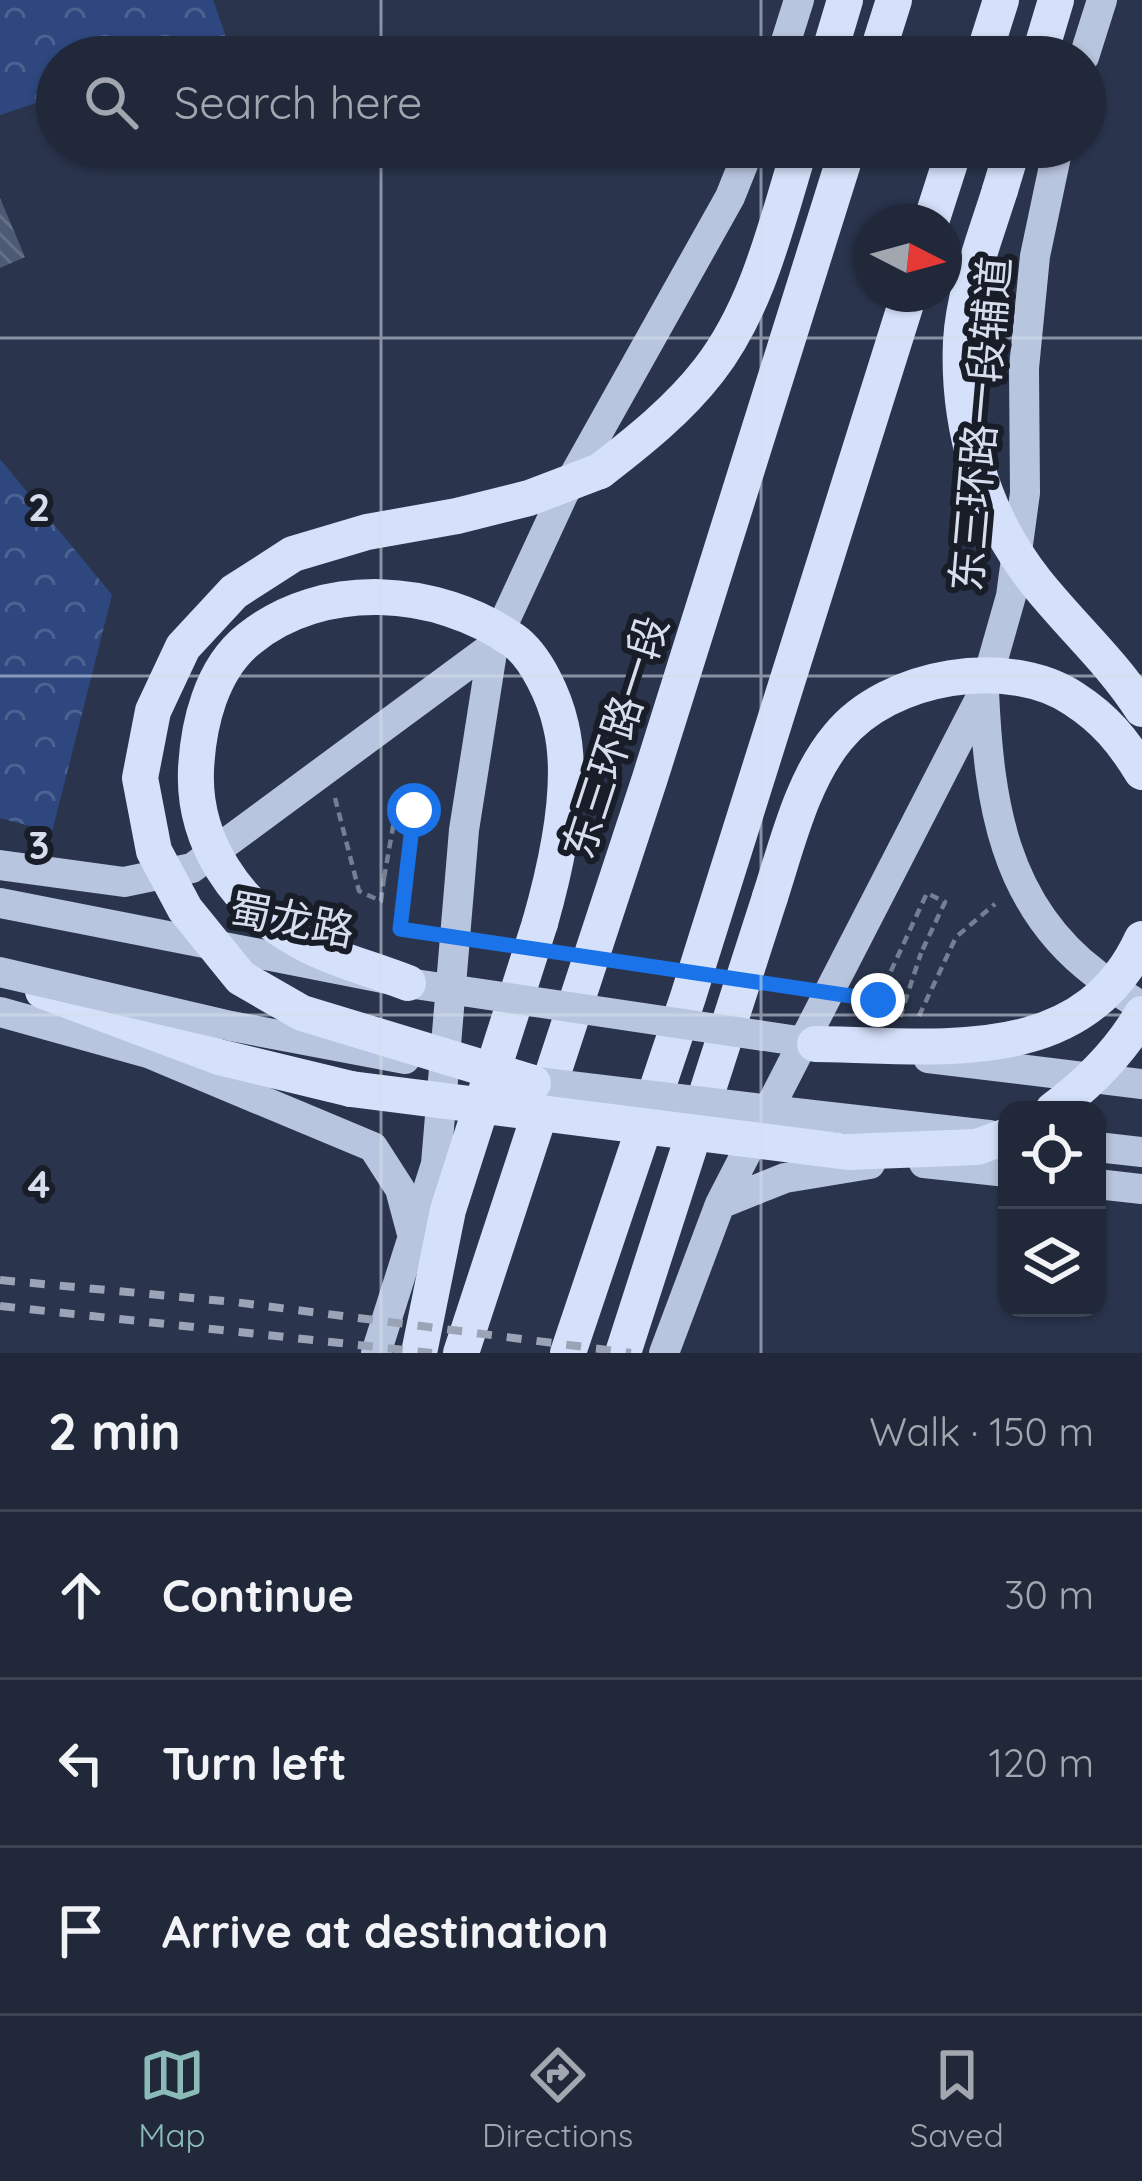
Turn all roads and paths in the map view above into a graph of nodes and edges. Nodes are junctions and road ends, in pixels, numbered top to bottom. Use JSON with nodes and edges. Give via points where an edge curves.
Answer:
{"nodes":[{"id":1,"x":799,"y":0,"type":"edge"},
{"id":2,"x":845,"y":0,"type":"edge"},
{"id":3,"x":894,"y":0,"type":"edge"},
{"id":4,"x":1001,"y":0,"type":"edge"},
{"id":5,"x":1056,"y":0,"type":"edge"},
{"id":6,"x":1102,"y":0,"type":"edge"},
{"id":7,"x":788,"y":36,"type":"edge"},
{"id":8,"x":834,"y":36,"type":"edge"},
{"id":9,"x":883,"y":36,"type":"edge"},
{"id":10,"x":990,"y":36,"type":"edge"},
{"id":11,"x":1046,"y":36,"type":"edge"},
{"id":12,"x":1091,"y":36,"type":"edge"},
{"id":13,"x":742,"y":168,"type":"edge"},
{"id":14,"x":793,"y":168,"type":"edge"},
{"id":15,"x":841,"y":168,"type":"edge"},
{"id":16,"x":949,"y":168,"type":"edge"},
{"id":17,"x":1006,"y":168,"type":"edge"},
{"id":18,"x":1054,"y":168,"type":"edge"},
{"id":19,"x":938,"y":204,"type":"edge"},
{"id":20,"x":903,"y":312,"type":"edge"},
{"id":21,"x":493,"y":646,"type":"junction"},
{"id":22,"x":984,"y":691,"type":"junction"},
{"id":23,"x":1142,"y":709,"type":"edge"},
{"id":24,"x":1142,"y":772,"type":"edge"},
{"id":25,"x":335,"y":798,"type":"dead end"},
{"id":26,"x":0,"y":865,"type":"edge"},
{"id":27,"x":0,"y":903,"type":"edge"},
{"id":28,"x":995,"y":904,"type":"dead end"},
{"id":29,"x":1142,"y":939,"type":"edge"},
{"id":30,"x":0,"y":973,"type":"edge"},
{"id":31,"x":408,"y":983,"type":"junction"},
{"id":32,"x":1142,"y":1010,"type":"edge"},
{"id":33,"x":0,"y":1012,"type":"edge"},
{"id":34,"x":815,"y":1044,"type":"junction"},
{"id":35,"x":532,"y":1083,"type":"junction"},
{"id":36,"x":1142,"y":1084,"type":"edge"},
{"id":37,"x":1065,"y":1101,"type":"edge"},
{"id":38,"x":998,"y":1135,"type":"edge"},
{"id":39,"x":998,"y":1140,"type":"edge"},
{"id":40,"x":1106,"y":1148,"type":"edge"},
{"id":41,"x":1142,"y":1152,"type":"edge"},
{"id":42,"x":998,"y":1171,"type":"edge"},
{"id":43,"x":1106,"y":1185,"type":"edge"},
{"id":44,"x":1142,"y":1190,"type":"edge"},
{"id":45,"x":720,"y":1204,"type":"junction"},
{"id":46,"x":412,"y":1234,"type":"junction"},
{"id":47,"x":376,"y":1353,"type":"edge"},
{"id":48,"x":419,"y":1353,"type":"edge"},
{"id":49,"x":461,"y":1353,"type":"edge"},
{"id":50,"x":568,"y":1353,"type":"edge"},
{"id":51,"x":623,"y":1353,"type":"edge"},
{"id":52,"x":664,"y":1353,"type":"edge"}],
"edges":[{"from":1,"to":7,"type":"main road"},
{"from":2,"to":8,"type":"highway"},
{"from":3,"to":9,"type":"highway"},
{"from":4,"to":10,"type":"highway"},
{"from":5,"to":11,"type":"highway"},
{"from":6,"to":12,"type":"main road"},
{"from":13,"to":21,"type":"main road","via":[[563,495]]},
{"from":14,"to":35,"type":"highway","bridge":true,"via":[[748,305],[710,370],[650,433],[600,471],[529,498],[293,554],[234,592],[183,647],[153,711],[140,778],[154,851],[185,909],[241,978],[302,1013]]},
{"from":15,"to":49,"type":"highway","name":"东三环路一段"},
{"from":16,"to":19,"type":"highway"},
{"from":17,"to":23,"type":"highway","bridge":true,"via":[[961,339],[976,466],[999,526],[1035,580]]},
{"from":18,"to":22,"type":"main road","name":"东三环路一段辅道","via":[[1024,368],[1025,493],[1011,596]]},
{"from":20,"to":50,"type":"highway"},
{"from":21,"to":26,"type":"main road","via":[[192,868],[124,882]]},
{"from":21,"to":46,"type":"main road","via":[[464,830],[436,1164]]},
{"from":22,"to":32,"type":"main road","via":[[988,773],[1004,846],[1031,905],[1073,956]]},
{"from":22,"to":45,"type":"main road","name":"东三环路一段辅道"},
{"from":24,"to":51,"type":"highway","bridge":true,"via":[[1115,730],[1070,696],[1023,681],[964,675],[924,682],[881,700],[838,736],[770,897]]},
{"from":25,"to":28,"type":"path","bridge":true,"via":[[359,891],[381,901],[396,809],[414,810],[400,929],[878,1000],[927,893],[945,902],[899,1019],[912,1030],[956,937]]},
{"from":27,"to":31,"type":"main road","name":"蜀龙路","bridge":true},
{"from":29,"to":34,"type":"highway","bridge":true,"via":[[1130,965],[1090,1008],[1036,1036],[966,1046]]},
{"from":30,"to":35,"type":"main road","bridge":true},
{"from":30,"to":39,"type":"highway","bridge":true,"via":[[219,1057],[351,1089],[848,1152],[977,1148]]},
{"from":31,"to":34,"type":"main road","name":"蜀龙路","bridge":true},
{"from":31,"to":48,"type":"highway","bridge":true,"via":[[298,940],[246,900],[213,855],[195,799],[197,744],[214,684],[246,640],[334,600],[398,596],[458,611],[516,642],[543,679],[562,727],[555,871],[448,1210]]},
{"from":32,"to":37,"type":"highway","bridge":true,"via":[[1126,1042]]},
{"from":33,"to":46,"type":"main road","via":[[148,1053],[373,1148],[400,1189]]},
{"from":34,"to":36,"type":"main road","name":"蜀龙路","bridge":true},
{"from":35,"to":38,"type":"main road","bridge":true},
{"from":40,"to":41,"type":"main road"},
{"from":42,"to":45,"type":"main road","via":[[852,1164],[785,1178]]},
{"from":43,"to":44,"type":"main road"},
{"from":45,"to":52,"type":"main road","name":"东三环路一段辅道"},
{"from":46,"to":47,"type":"main road"}]}
